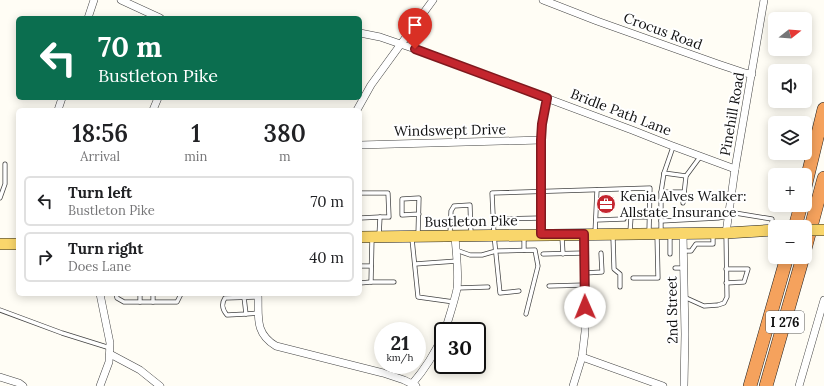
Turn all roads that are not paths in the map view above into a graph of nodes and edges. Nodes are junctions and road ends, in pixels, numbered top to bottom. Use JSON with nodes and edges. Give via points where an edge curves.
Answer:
{"nodes":[{"id":1,"x":94,"y":0,"type":"edge"},
{"id":2,"x":121,"y":0,"type":"edge"},
{"id":3,"x":432,"y":0,"type":"edge"},
{"id":4,"x":543,"y":0,"type":"edge"},
{"id":5,"x":764,"y":0,"type":"edge"},
{"id":6,"x":89,"y":16,"type":"edge"},
{"id":7,"x":156,"y":16,"type":"edge"},
{"id":8,"x":362,"y":34,"type":"edge"},
{"id":9,"x":401,"y":44,"type":"junction"},
{"id":10,"x":752,"y":74,"type":"junction"},
{"id":11,"x":547,"y":98,"type":"junction"},
{"id":12,"x":358,"y":108,"type":"edge"},
{"id":13,"x":824,"y":109,"type":"edge"},
{"id":14,"x":541,"y":140,"type":"junction"},
{"id":15,"x":362,"y":145,"type":"edge"},
{"id":16,"x":673,"y":147,"type":"junction"},
{"id":17,"x":700,"y":156,"type":"junction"},
{"id":18,"x":5,"y":164,"type":"dead end"},
{"id":19,"x":810,"y":168,"type":"edge"},
{"id":20,"x":736,"y":170,"type":"junction"},
{"id":21,"x":664,"y":173,"type":"junction"},
{"id":22,"x":686,"y":176,"type":"junction"},
{"id":23,"x":824,"y":178,"type":"edge"},
{"id":24,"x":597,"y":190,"type":"junction"},
{"id":25,"x":541,"y":192,"type":"junction"},
{"id":26,"x":662,"y":192,"type":"junction"},
{"id":27,"x":684,"y":192,"type":"junction"},
{"id":28,"x":362,"y":193,"type":"edge"},
{"id":29,"x":0,"y":198,"type":"edge"},
{"id":30,"x":683,"y":203,"type":"dead end"},
{"id":31,"x":419,"y":214,"type":"junction"},
{"id":32,"x":729,"y":214,"type":"junction"},
{"id":33,"x":380,"y":217,"type":"junction"},
{"id":34,"x":649,"y":217,"type":"junction"},
{"id":35,"x":362,"y":218,"type":"edge"},
{"id":36,"x":541,"y":218,"type":"junction"},
{"id":37,"x":493,"y":219,"type":"junction"},
{"id":38,"x":624,"y":219,"type":"dead end"},
{"id":39,"x":596,"y":220,"type":"junction"},
{"id":40,"x":772,"y":220,"type":"edge"},
{"id":41,"x":661,"y":221,"type":"junction"},
{"id":42,"x":812,"y":223,"type":"edge"},
{"id":43,"x":768,"y":230,"type":"edge"},
{"id":44,"x":812,"y":230,"type":"edge"},
{"id":45,"x":824,"y":230,"type":"edge"},
{"id":46,"x":659,"y":233,"type":"junction"},
{"id":47,"x":684,"y":233,"type":"junction"},
{"id":48,"x":700,"y":233,"type":"junction"},
{"id":49,"x":714,"y":233,"type":"junction"},
{"id":50,"x":726,"y":233,"type":"junction"},
{"id":51,"x":541,"y":234,"type":"junction"},
{"id":52,"x":562,"y":234,"type":"junction"},
{"id":53,"x":590,"y":234,"type":"junction"},
{"id":54,"x":612,"y":234,"type":"junction"},
{"id":55,"x":630,"y":234,"type":"junction"},
{"id":56,"x":494,"y":235,"type":"junction"},
{"id":57,"x":524,"y":235,"type":"junction"},
{"id":58,"x":415,"y":236,"type":"junction"},
{"id":59,"x":453,"y":236,"type":"junction"},
{"id":60,"x":471,"y":236,"type":"junction"},
{"id":61,"x":362,"y":237,"type":"edge"},
{"id":62,"x":376,"y":237,"type":"junction"},
{"id":63,"x":0,"y":244,"type":"edge"},
{"id":64,"x":16,"y":244,"type":"edge"},
{"id":65,"x":700,"y":244,"type":"junction"},
{"id":66,"x":456,"y":250,"type":"junction"},
{"id":67,"x":524,"y":250,"type":"junction"},
{"id":68,"x":496,"y":251,"type":"junction"},
{"id":69,"x":684,"y":251,"type":"junction"},
{"id":70,"x":601,"y":252,"type":"dead end"},
{"id":71,"x":584,"y":253,"type":"junction"},
{"id":72,"x":543,"y":254,"type":"dead end"},
{"id":73,"x":562,"y":254,"type":"junction"},
{"id":74,"x":670,"y":254,"type":"dead end"},
{"id":75,"x":457,"y":261,"type":"junction"},
{"id":76,"x":415,"y":264,"type":"junction"},
{"id":77,"x":785,"y":264,"type":"edge"},
{"id":78,"x":801,"y":264,"type":"edge"},
{"id":79,"x":362,"y":266,"type":"edge"},
{"id":80,"x":371,"y":266,"type":"junction"},
{"id":81,"x":676,"y":268,"type":"dead end"},
{"id":82,"x":684,"y":268,"type":"junction"},
{"id":83,"x":726,"y":269,"type":"junction"},
{"id":84,"x":585,"y":273,"type":"junction"},
{"id":85,"x":633,"y":278,"type":"dead end"},
{"id":86,"x":371,"y":282,"type":"junction"},
{"id":87,"x":394,"y":282,"type":"dead end"},
{"id":88,"x":362,"y":283,"type":"edge"},
{"id":89,"x":726,"y":283,"type":"junction"},
{"id":90,"x":584,"y":285,"type":"junction"},
{"id":91,"x":549,"y":286,"type":"dead end"},
{"id":92,"x":488,"y":287,"type":"dead end"},
{"id":93,"x":620,"y":287,"type":"dead end"},
{"id":94,"x":457,"y":288,"type":"junction"},
{"id":95,"x":519,"y":291,"type":"dead end"},
{"id":96,"x":100,"y":296,"type":"edge"},
{"id":97,"x":116,"y":296,"type":"edge"},
{"id":98,"x":140,"y":296,"type":"edge"},
{"id":99,"x":153,"y":296,"type":"edge"},
{"id":100,"x":180,"y":296,"type":"edge"},
{"id":101,"x":251,"y":296,"type":"edge"},
{"id":102,"x":258,"y":296,"type":"edge"},
{"id":103,"x":244,"y":297,"type":"junction"},
{"id":104,"x":684,"y":297,"type":"junction"},
{"id":105,"x":824,"y":300,"type":"edge"},
{"id":106,"x":140,"y":302,"type":"junction"},
{"id":107,"x":153,"y":302,"type":"junction"},
{"id":108,"x":454,"y":302,"type":"junction"},
{"id":109,"x":0,"y":310,"type":"edge"},
{"id":110,"x":259,"y":313,"type":"junction"},
{"id":111,"x":246,"y":314,"type":"junction"},
{"id":112,"x":526,"y":314,"type":"dead end"},
{"id":113,"x":448,"y":322,"type":"edge"},
{"id":114,"x":110,"y":351,"type":"junction"},
{"id":115,"x":434,"y":354,"type":"edge"},
{"id":116,"x":582,"y":357,"type":"junction"},
{"id":117,"x":0,"y":377,"type":"edge"},
{"id":118,"x":414,"y":385,"type":"edge"},
{"id":119,"x":23,"y":386,"type":"edge"},
{"id":120,"x":100,"y":386,"type":"edge"},
{"id":121,"x":160,"y":386,"type":"edge"},
{"id":122,"x":573,"y":386,"type":"edge"},
{"id":123,"x":663,"y":386,"type":"edge"},
{"id":124,"x":684,"y":386,"type":"edge"},
{"id":125,"x":750,"y":386,"type":"edge"},
{"id":126,"x":766,"y":386,"type":"edge"},
{"id":127,"x":799,"y":386,"type":"edge"}],
"edges":[{"from":1,"to":6,"type":"street"},
{"from":2,"to":7,"type":"street"},
{"from":3,"to":9,"type":"street"},
{"from":4,"to":10,"type":"street","name":"Crocus Road","via":[[745,74]]},
{"from":5,"to":10,"type":"street","name":"Pinehill Road"},
{"from":8,"to":9,"type":"street","name":"Bridle Path Lane"},
{"from":9,"to":11,"type":"street","name":"Bridle Path Lane"},
{"from":9,"to":12,"type":"street","via":[[371,85]]},
{"from":10,"to":20,"type":"street","name":"Pinehill Road"},
{"from":11,"to":14,"type":"street"},
{"from":11,"to":16,"type":"street","name":"Bridle Path Lane"},
{"from":13,"to":19,"type":"highway"},
{"from":14,"to":15,"type":"street","name":"Windswept Drive"},
{"from":14,"to":25,"type":"street"},
{"from":16,"to":17,"type":"street","name":"Bridle Path Lane"},
{"from":16,"to":21,"type":"lane"},
{"from":17,"to":20,"type":"street","name":"Bridle Path Lane"},
{"from":17,"to":22,"type":"lane"},
{"from":18,"to":29,"type":"lane","via":[[5,184]]},
{"from":20,"to":32,"type":"street","name":"Pinehill Road"},
{"from":21,"to":22,"type":"lane"},
{"from":21,"to":26,"type":"lane"},
{"from":22,"to":27,"type":"lane"},
{"from":23,"to":42,"type":"highway"},
{"from":24,"to":25,"type":"lane"},
{"from":24,"to":34,"type":"lane","via":[[650,188]]},
{"from":24,"to":39,"type":"lane"},
{"from":25,"to":36,"type":"street"},
{"from":25,"to":37,"type":"lane","via":[[492,193]]},
{"from":26,"to":27,"type":"lane"},
{"from":26,"to":41,"type":"lane"},
{"from":27,"to":30,"type":"lane"},
{"from":28,"to":33,"type":"lane","via":[[388,193],[389,217]]},
{"from":31,"to":31,"type":"lane","via":[[419,198],[402,198],[402,215]]},
{"from":31,"to":58,"type":"lane"},
{"from":32,"to":40,"type":"lane"},
{"from":32,"to":41,"type":"lane","via":[[718,218]]},
{"from":32,"to":50,"type":"street","name":"Pinehill Road"},
{"from":33,"to":35,"type":"lane"},
{"from":33,"to":62,"type":"lane"},
{"from":34,"to":46,"type":"lane"},
{"from":34,"to":55,"type":"lane","via":[[631,217]]},
{"from":36,"to":37,"type":"lane"},
{"from":36,"to":51,"type":"street"},
{"from":37,"to":56,"type":"lane"},
{"from":38,"to":39,"type":"lane"},
{"from":39,"to":53,"type":"lane"},
{"from":41,"to":46,"type":"lane"},
{"from":43,"to":50,"type":"main road","name":"Bustleton Pike"},
{"from":44,"to":45,"type":"main road","bridge":true},
{"from":46,"to":47,"type":"main road","name":"Bustleton Pike"},
{"from":46,"to":55,"type":"main road","name":"Bustleton Pike"},
{"from":46,"to":74,"type":"lane"},
{"from":46,"to":85,"type":"lane","via":[[658,278]]},
{"from":47,"to":48,"type":"main road","name":"Bustleton Pike"},
{"from":47,"to":69,"type":"street","name":"2nd Street"},
{"from":48,"to":49,"type":"main road","name":"Bustleton Pike"},
{"from":48,"to":65,"type":"lane"},
{"from":49,"to":50,"type":"main road","name":"Bustleton Pike"},
{"from":49,"to":65,"type":"lane","via":[[712,244]]},
{"from":50,"to":83,"type":"lane"},
{"from":51,"to":52,"type":"main road","name":"Bustleton Pike"},
{"from":51,"to":57,"type":"main road","name":"Bustleton Pike"},
{"from":52,"to":53,"type":"main road","name":"Bustleton Pike"},
{"from":52,"to":73,"type":"lane"},
{"from":53,"to":54,"type":"main road","name":"Bustleton Pike"},
{"from":53,"to":71,"type":"street"},
{"from":54,"to":55,"type":"main road","name":"Bustleton Pike"},
{"from":54,"to":93,"type":"lane","via":[[614,269],[620,274]]},
{"from":56,"to":57,"type":"main road","name":"Bustleton Pike"},
{"from":56,"to":60,"type":"main road","name":"Bustleton Pike"},
{"from":56,"to":68,"type":"lane"},
{"from":57,"to":67,"type":"lane"},
{"from":58,"to":59,"type":"main road","name":"Bustleton Pike"},
{"from":58,"to":62,"type":"main road","name":"Bustleton Pike"},
{"from":58,"to":76,"type":"lane"},
{"from":59,"to":60,"type":"main road","name":"Bustleton Pike"},
{"from":59,"to":60,"type":"lane","via":[[451,211],[454,206],[470,205]]},
{"from":59,"to":66,"type":"street"},
{"from":61,"to":62,"type":"main road","name":"Bustleton Pike"},
{"from":62,"to":80,"type":"lane"},
{"from":63,"to":64,"type":"main road"},
{"from":65,"to":69,"type":"lane","via":[[696,244],[690,251]]},
{"from":66,"to":68,"type":"lane","via":[[470,255]]},
{"from":66,"to":75,"type":"street"},
{"from":67,"to":68,"type":"lane"},
{"from":67,"to":112,"type":"lane","via":[[535,250],[538,266]]},
{"from":68,"to":95,"type":"lane","via":[[500,293]]},
{"from":69,"to":82,"type":"street","name":"2nd Street"},
{"from":70,"to":84,"type":"lane","via":[[602,272]]},
{"from":71,"to":73,"type":"lane"},
{"from":71,"to":84,"type":"street"},
{"from":72,"to":73,"type":"lane"},
{"from":75,"to":76,"type":"lane"},
{"from":75,"to":94,"type":"street"},
{"from":76,"to":108,"type":"lane","via":[[418,297]]},
{"from":77,"to":125,"type":"highway","number":"I 276"},
{"from":78,"to":126,"type":"highway","number":"I 276"},
{"from":79,"to":80,"type":"lane"},
{"from":80,"to":86,"type":"lane"},
{"from":81,"to":82,"type":"lane"},
{"from":82,"to":104,"type":"street","name":"2nd Street"},
{"from":83,"to":89,"type":"lane"},
{"from":83,"to":89,"type":"lane","via":[[748,269],[744,282]]},
{"from":84,"to":90,"type":"street"},
{"from":86,"to":87,"type":"lane"},
{"from":86,"to":88,"type":"lane"},
{"from":89,"to":104,"type":"lane","via":[[727,297],[724,303],[718,305],[704,306]]},
{"from":90,"to":91,"type":"lane"},
{"from":90,"to":116,"type":"street","via":[[585,332]]},
{"from":92,"to":94,"type":"lane"},
{"from":94,"to":108,"type":"street"},
{"from":96,"to":114,"type":"street"},
{"from":97,"to":106,"type":"lane","via":[[124,302]]},
{"from":98,"to":106,"type":"lane"},
{"from":99,"to":107,"type":"lane"},
{"from":100,"to":107,"type":"lane","via":[[177,302]]},
{"from":101,"to":103,"type":"lane"},
{"from":102,"to":110,"type":"street"},
{"from":103,"to":111,"type":"lane"},
{"from":103,"to":111,"type":"lane","via":[[225,298],[222,302],[227,315]]},
{"from":104,"to":124,"type":"street","name":"2nd Street"},
{"from":105,"to":127,"type":"street"},
{"from":106,"to":107,"type":"lane"},
{"from":108,"to":113,"type":"street"},
{"from":109,"to":114,"type":"lane"},
{"from":110,"to":111,"type":"lane"},
{"from":110,"to":118,"type":"street","via":[[259,324],[264,336],[276,346],[383,373]]},
{"from":114,"to":120,"type":"street"},
{"from":114,"to":121,"type":"street"},
{"from":115,"to":118,"type":"street"},
{"from":116,"to":122,"type":"street"},
{"from":116,"to":123,"type":"street"},
{"from":117,"to":119,"type":"street"}]}
